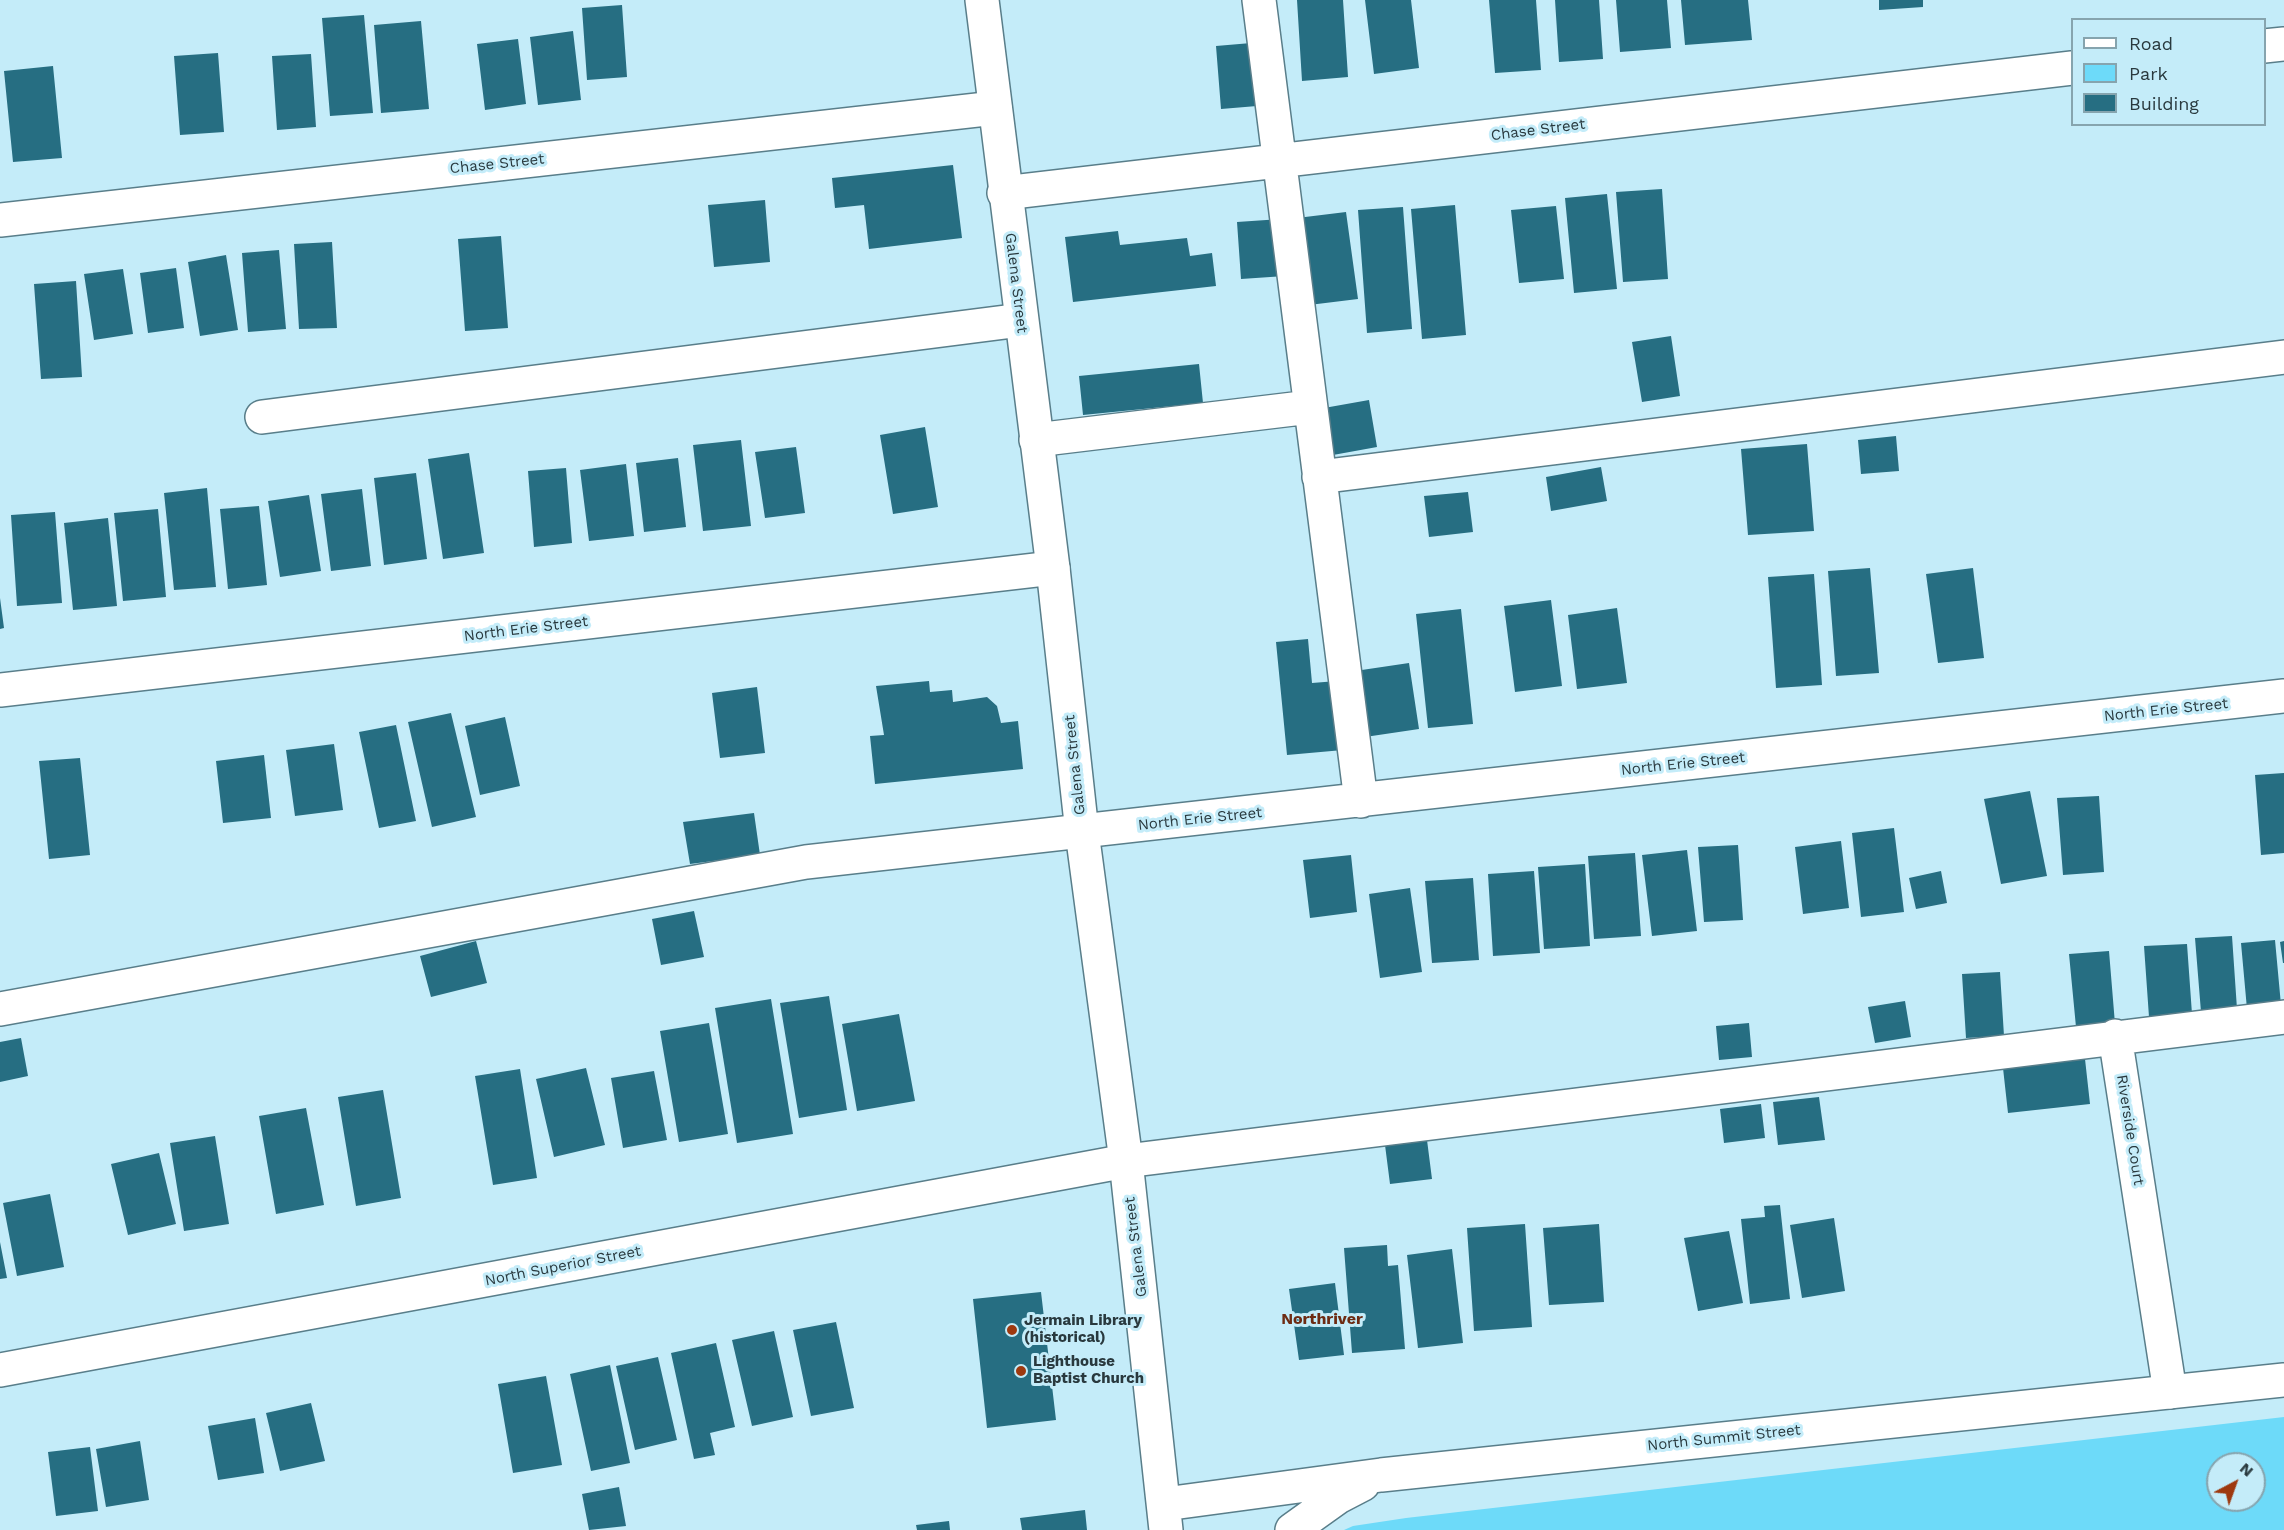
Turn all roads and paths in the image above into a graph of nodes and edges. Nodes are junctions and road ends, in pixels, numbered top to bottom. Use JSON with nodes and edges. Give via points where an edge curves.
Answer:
{"nodes":[{"id":1,"x":982,"y":0,"type":"edge"},
{"id":2,"x":1259,"y":0,"type":"edge"},
{"id":3,"x":2284,"y":44,"type":"edge"},
{"id":4,"x":2266,"y":46,"type":"edge"},
{"id":5,"x":2071,"y":68,"type":"edge"},
{"id":6,"x":995,"y":108,"type":"junction"},
{"id":7,"x":1279,"y":160,"type":"junction"},
{"id":8,"x":1004,"y":192,"type":"junction"},
{"id":9,"x":0,"y":220,"type":"edge"},
{"id":10,"x":1021,"y":320,"type":"junction"},
{"id":11,"x":2284,"y":357,"type":"edge"},
{"id":12,"x":1310,"y":407,"type":"junction"},
{"id":13,"x":262,"y":417,"type":"dead end"},
{"id":14,"x":1036,"y":440,"type":"junction"},
{"id":15,"x":1319,"y":477,"type":"junction"},
{"id":16,"x":1053,"y":568,"type":"junction"},
{"id":17,"x":0,"y":690,"type":"edge"},
{"id":18,"x":2284,"y":696,"type":"edge"},
{"id":19,"x":1360,"y":801,"type":"junction"},
{"id":20,"x":1082,"y":832,"type":"junction"},
{"id":21,"x":0,"y":1009,"type":"edge"},
{"id":22,"x":2284,"y":1017,"type":"edge"},
{"id":23,"x":2115,"y":1036,"type":"junction"},
{"id":24,"x":1126,"y":1161,"type":"junction"},
{"id":25,"x":0,"y":1370,"type":"edge"},
{"id":26,"x":2284,"y":1380,"type":"edge"},
{"id":27,"x":2170,"y":1392,"type":"junction"},
{"id":28,"x":1381,"y":1475,"type":"junction"},
{"id":29,"x":1166,"y":1517,"type":"edge"},
{"id":30,"x":1292,"y":1530,"type":"edge"}],
"edges":[{"from":1,"to":6,"type":"street","name":"Galena Street"},
{"from":2,"to":7,"type":"street"},
{"from":3,"to":4,"type":"street"},
{"from":5,"to":7,"type":"street","name":"Chase Street"},
{"from":6,"to":8,"type":"street","name":"Galena Street"},
{"from":6,"to":9,"type":"street","name":"Chase Street"},
{"from":7,"to":8,"type":"street","name":"Chase Street"},
{"from":7,"to":12,"type":"street"},
{"from":8,"to":10,"type":"street","name":"Galena Street"},
{"from":10,"to":13,"type":"street"},
{"from":10,"to":14,"type":"street","name":"Galena Street"},
{"from":11,"to":15,"type":"street"},
{"from":12,"to":14,"type":"street"},
{"from":12,"to":15,"type":"street"},
{"from":14,"to":16,"type":"street","name":"Galena Street"},
{"from":15,"to":19,"type":"street"},
{"from":16,"to":17,"type":"street","name":"North Erie Street"},
{"from":16,"to":20,"type":"street","name":"Galena Street"},
{"from":18,"to":19,"type":"street","name":"North Erie Street"},
{"from":19,"to":20,"type":"street","name":"North Erie Street"},
{"from":20,"to":21,"type":"street","name":"North Erie Street","via":[[806,862]]},
{"from":20,"to":24,"type":"street","name":"Galena Street"},
{"from":22,"to":23,"type":"street"},
{"from":23,"to":24,"type":"street","name":"North Superior Street"},
{"from":23,"to":27,"type":"street","name":"Riverside Court"},
{"from":24,"to":25,"type":"street","name":"North Superior Street"},
{"from":24,"to":29,"type":"street","name":"Galena Street"},
{"from":26,"to":27,"type":"street","name":"North Summit Street"},
{"from":27,"to":28,"type":"street","name":"North Summit Street"},
{"from":28,"to":29,"type":"street","name":"North Summit Street"},
{"from":28,"to":30,"type":"street","via":[[1338,1497]]}]}
